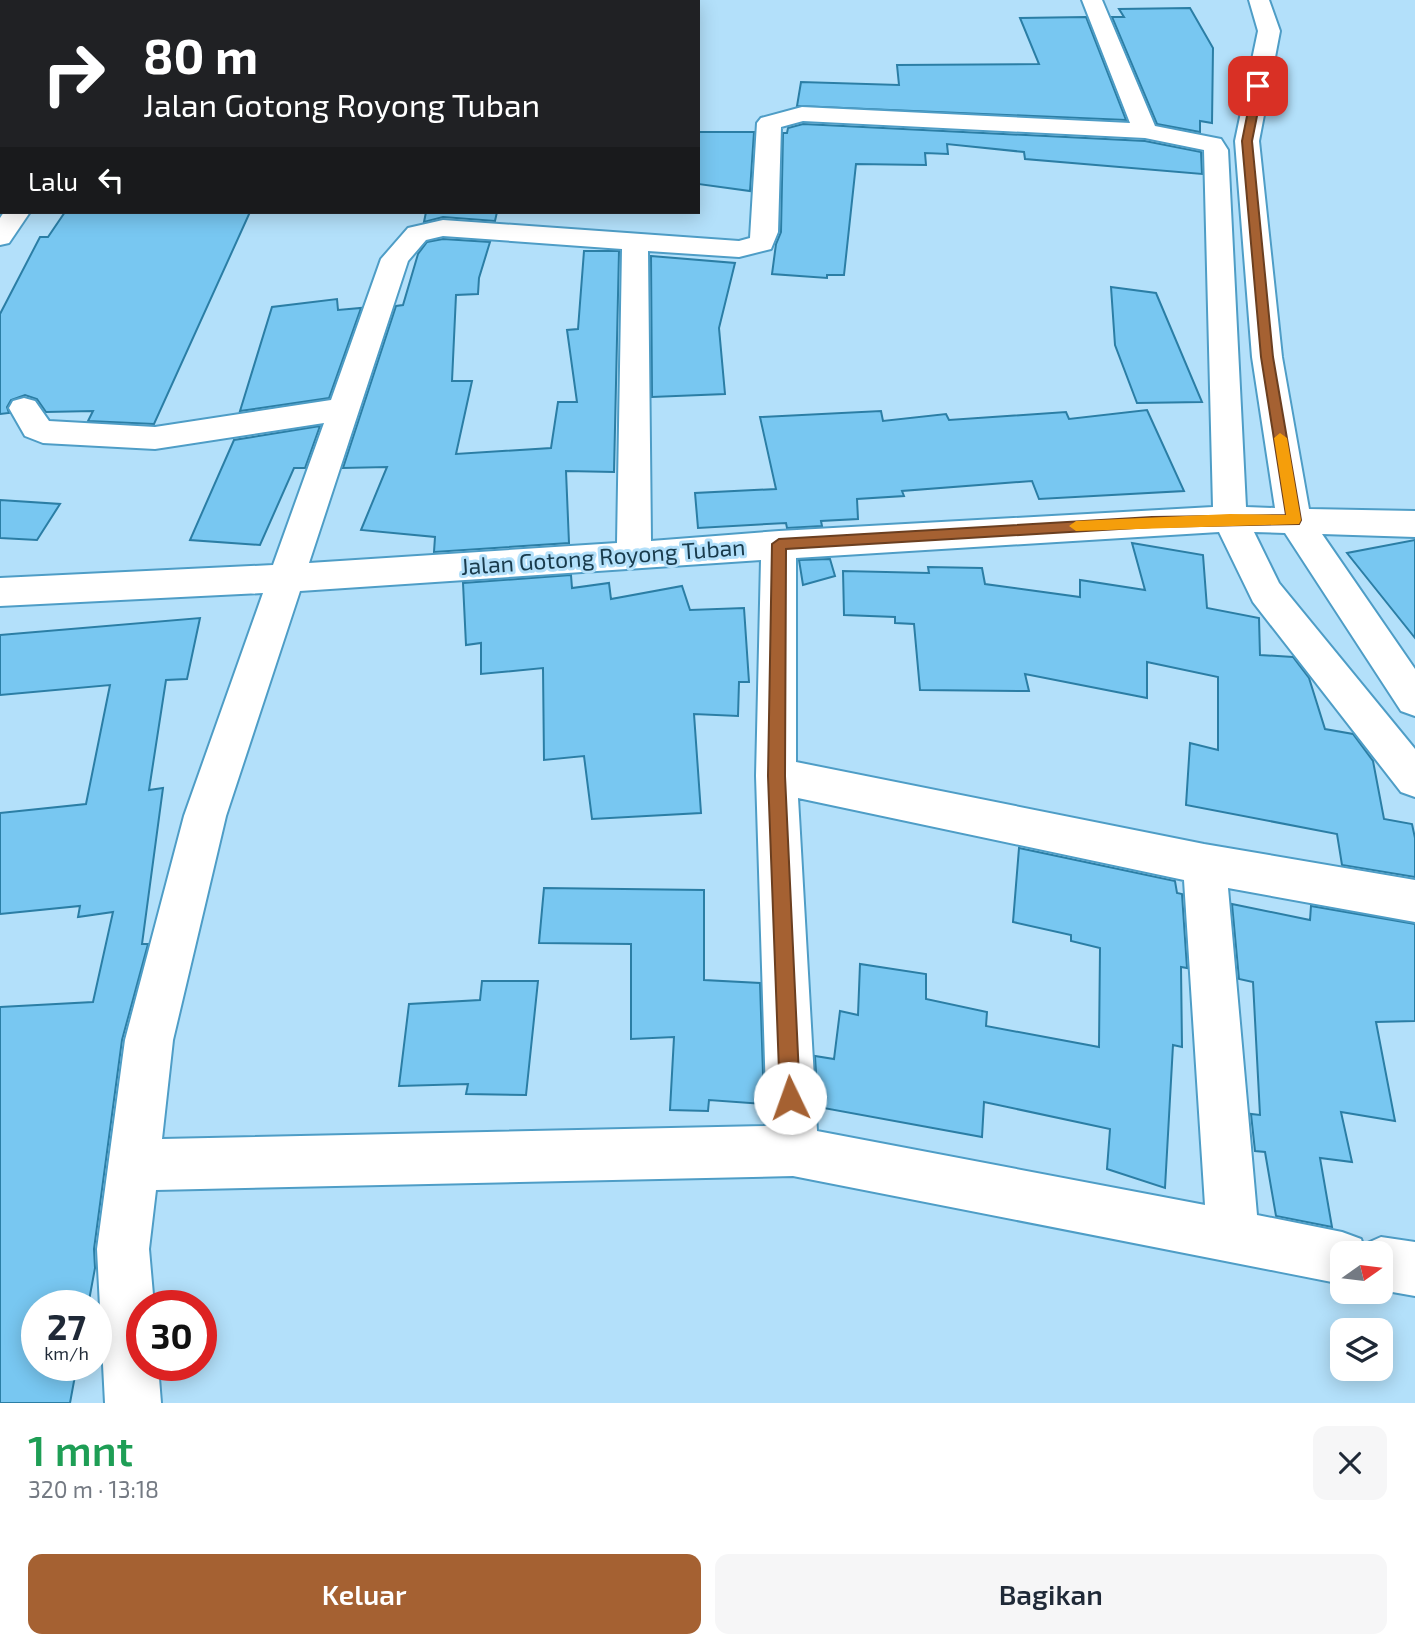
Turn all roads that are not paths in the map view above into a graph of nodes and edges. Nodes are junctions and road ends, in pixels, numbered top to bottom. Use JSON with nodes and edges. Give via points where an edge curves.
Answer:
{"nodes":[{"id":1,"x":1093,"y":0,"type":"edge"},
{"id":2,"x":1259,"y":0,"type":"edge"},
{"id":3,"x":1145,"y":131,"type":"junction"},
{"id":4,"x":16,"y":214,"type":"edge"},
{"id":5,"x":0,"y":237,"type":"edge"},
{"id":6,"x":635,"y":242,"type":"junction"},
{"id":7,"x":24,"y":408,"type":"dead end"},
{"id":8,"x":344,"y":409,"type":"junction"},
{"id":9,"x":1230,"y":519,"type":"junction"},
{"id":10,"x":1294,"y":520,"type":"junction"},
{"id":11,"x":1415,"y":524,"type":"edge"},
{"id":12,"x":779,"y":544,"type":"junction"},
{"id":13,"x":634,"y":556,"type":"junction"},
{"id":14,"x":286,"y":578,"type":"junction"},
{"id":15,"x":0,"y":592,"type":"edge"},
{"id":16,"x":1415,"y":700,"type":"edge"},
{"id":17,"x":776,"y":776,"type":"junction"},
{"id":18,"x":1415,"y":779,"type":"edge"},
{"id":19,"x":1203,"y":864,"type":"junction"},
{"id":20,"x":1415,"y":901,"type":"edge"},
{"id":21,"x":793,"y":1151,"type":"junction"},
{"id":22,"x":133,"y":1165,"type":"junction"},
{"id":23,"x":1233,"y":1238,"type":"junction"},
{"id":24,"x":1330,"y":1256,"type":"edge"},
{"id":25,"x":1393,"y":1266,"type":"edge"},
{"id":26,"x":1415,"y":1269,"type":"edge"},
{"id":27,"x":133,"y":1403,"type":"edge"}],
"edges":[{"from":1,"to":3,"type":"street"},
{"from":2,"to":10,"type":"street","via":[[1269,31],[1247,141],[1267,357]]},
{"from":3,"to":6,"type":"street","via":[[785,117],[769,123],[762,243],[739,249]]},
{"from":3,"to":9,"type":"street","via":[[1202,140],[1216,150]]},
{"from":4,"to":5,"type":"street"},
{"from":6,"to":8,"type":"street","via":[[443,228],[417,234],[396,259]]},
{"from":6,"to":13,"type":"street"},
{"from":7,"to":8,"type":"street","via":[[43,432],[155,438]]},
{"from":8,"to":14,"type":"street"},
{"from":9,"to":10,"type":"street","name":"Jalan Gotong Royong Tuban"},
{"from":9,"to":12,"type":"street","name":"Jalan Gotong Royong Tuban"},
{"from":9,"to":18,"type":"street","via":[[1266,592]]},
{"from":10,"to":11,"type":"street","name":"Jalan Gotong Royong Tuban"},
{"from":10,"to":16,"type":"street"},
{"from":12,"to":13,"type":"street","name":"Jalan Gotong Royong Tuban"},
{"from":12,"to":17,"type":"street"},
{"from":13,"to":14,"type":"street","name":"Jalan Gotong Royong Tuban"},
{"from":14,"to":15,"type":"street","name":"Jalan Gotong Royong Tuban"},
{"from":14,"to":22,"type":"street","via":[[205,816],[149,1040]]},
{"from":17,"to":19,"type":"street"},
{"from":17,"to":21,"type":"street"},
{"from":19,"to":20,"type":"street"},
{"from":19,"to":23,"type":"street"},
{"from":21,"to":22,"type":"street"},
{"from":21,"to":23,"type":"street"},
{"from":22,"to":27,"type":"street","via":[[123,1249]]},
{"from":23,"to":24,"type":"street"},
{"from":25,"to":26,"type":"street"}]}
